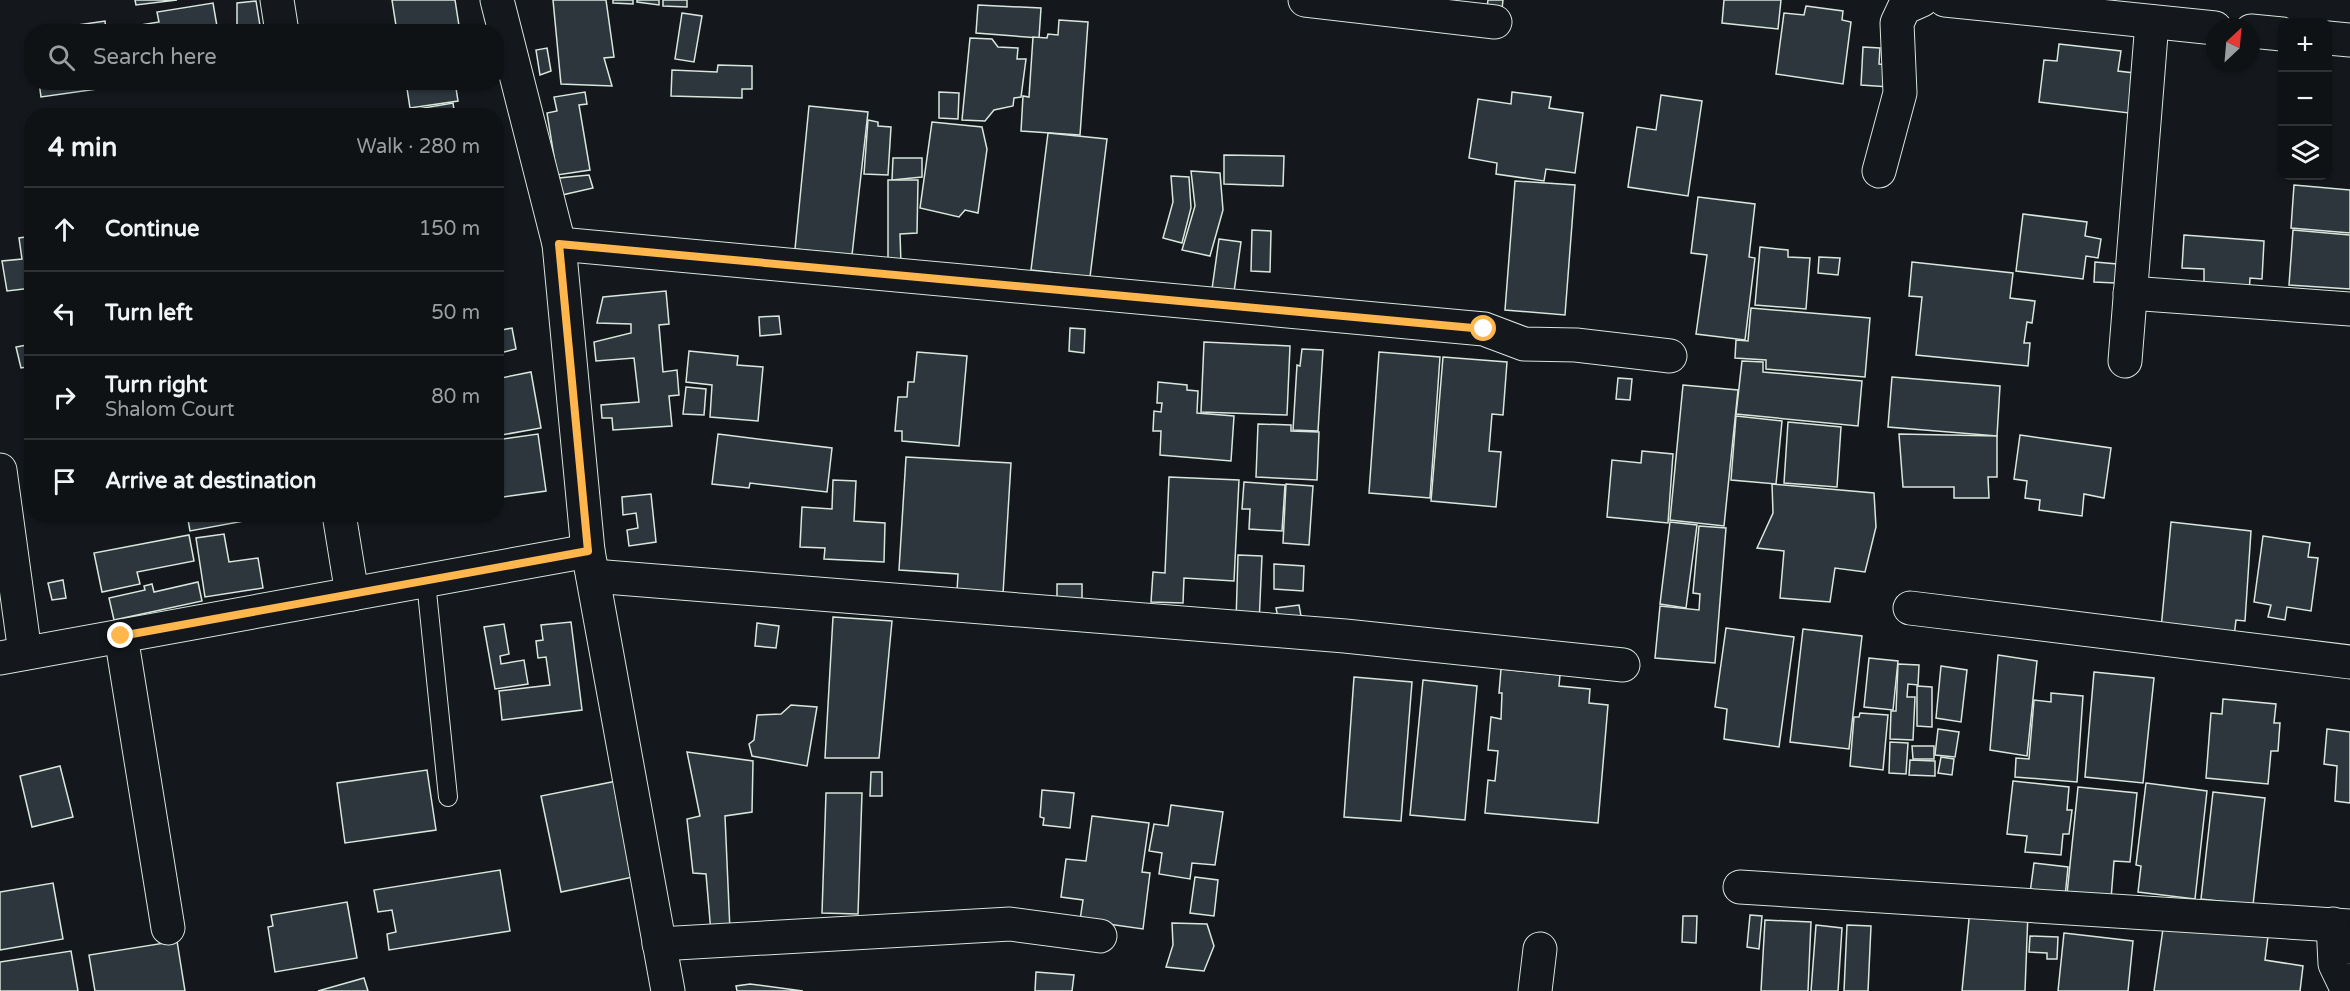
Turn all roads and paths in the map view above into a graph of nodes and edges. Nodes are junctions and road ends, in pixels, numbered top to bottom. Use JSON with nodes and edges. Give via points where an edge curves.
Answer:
{"nodes":[{"id":1,"x":277,"y":0,"type":"edge"},
{"id":2,"x":496,"y":0,"type":"edge"},
{"id":3,"x":1305,"y":0,"type":"edge"},
{"id":4,"x":1922,"y":0,"type":"edge"},
{"id":5,"x":1945,"y":0,"type":"edge"},
{"id":6,"x":1495,"y":22,"type":"dead end"},
{"id":7,"x":2152,"y":22,"type":"junction"},
{"id":8,"x":281,"y":24,"type":"edge"},
{"id":9,"x":502,"y":24,"type":"edge"},
{"id":10,"x":2206,"y":27,"type":"edge"},
{"id":11,"x":504,"y":31,"type":"edge"},
{"id":12,"x":2260,"y":32,"type":"edge"},
{"id":13,"x":2278,"y":34,"type":"edge"},
{"id":14,"x":2332,"y":38,"type":"edge"},
{"id":15,"x":2350,"y":40,"type":"edge"},
{"id":16,"x":1879,"y":171,"type":"dead end"},
{"id":17,"x":559,"y":244,"type":"junction"},
{"id":18,"x":2130,"y":293,"type":"junction"},
{"id":19,"x":2350,"y":309,"type":"edge"},
{"id":20,"x":1670,"y":356,"type":"dead end"},
{"id":21,"x":2125,"y":361,"type":"dead end"},
{"id":22,"x":0,"y":470,"type":"edge"},
{"id":23,"x":340,"y":522,"type":"edge"},
{"id":24,"x":590,"y":564,"type":"junction"},
{"id":25,"x":426,"y":582,"type":"junction"},
{"id":26,"x":352,"y":594,"type":"junction"},
{"id":27,"x":1910,"y":608,"type":"dead end"},
{"id":28,"x":121,"y":636,"type":"junction"},
{"id":29,"x":13,"y":655,"type":"edge"},
{"id":30,"x":2350,"y":662,"type":"edge"},
{"id":31,"x":1623,"y":665,"type":"dead end"},
{"id":32,"x":448,"y":797,"type":"dead end"},
{"id":33,"x":1740,"y":887,"type":"dead end"},
{"id":34,"x":2341,"y":925,"type":"edge"},
{"id":35,"x":168,"y":928,"type":"dead end"},
{"id":36,"x":1100,"y":936,"type":"dead end"},
{"id":37,"x":659,"y":944,"type":"junction"},
{"id":38,"x":1540,"y":949,"type":"dead end"},
{"id":39,"x":668,"y":991,"type":"edge"},
{"id":40,"x":1535,"y":991,"type":"edge"},
{"id":41,"x":2348,"y":991,"type":"edge"}],
"edges":[{"from":1,"to":8,"type":"street"},
{"from":2,"to":9,"type":"street"},
{"from":3,"to":6,"type":"street"},
{"from":4,"to":16,"type":"street","via":[[1904,8],[1897,23],[1900,93]]},
{"from":5,"to":7,"type":"street"},
{"from":7,"to":10,"type":"street"},
{"from":7,"to":18,"type":"street"},
{"from":11,"to":17,"type":"street"},
{"from":12,"to":13,"type":"street"},
{"from":14,"to":15,"type":"street"},
{"from":17,"to":20,"type":"street","via":[[1484,329],[1524,344],[1576,345]]},
{"from":17,"to":24,"type":"street"},
{"from":18,"to":19,"type":"street"},
{"from":18,"to":21,"type":"street"},
{"from":22,"to":29,"type":"street"},
{"from":23,"to":26,"type":"street"},
{"from":24,"to":25,"type":"street"},
{"from":24,"to":31,"type":"street"},
{"from":24,"to":37,"type":"street"},
{"from":25,"to":26,"type":"street"},
{"from":25,"to":32,"type":"lane"},
{"from":26,"to":28,"type":"street"},
{"from":27,"to":30,"type":"street"},
{"from":28,"to":29,"type":"street"},
{"from":28,"to":35,"type":"street"},
{"from":33,"to":34,"type":"street"},
{"from":34,"to":41,"type":"street","via":[[2335,964]]},
{"from":36,"to":37,"type":"street","via":[[1010,924]]},
{"from":37,"to":39,"type":"street"},
{"from":38,"to":40,"type":"street"}]}
